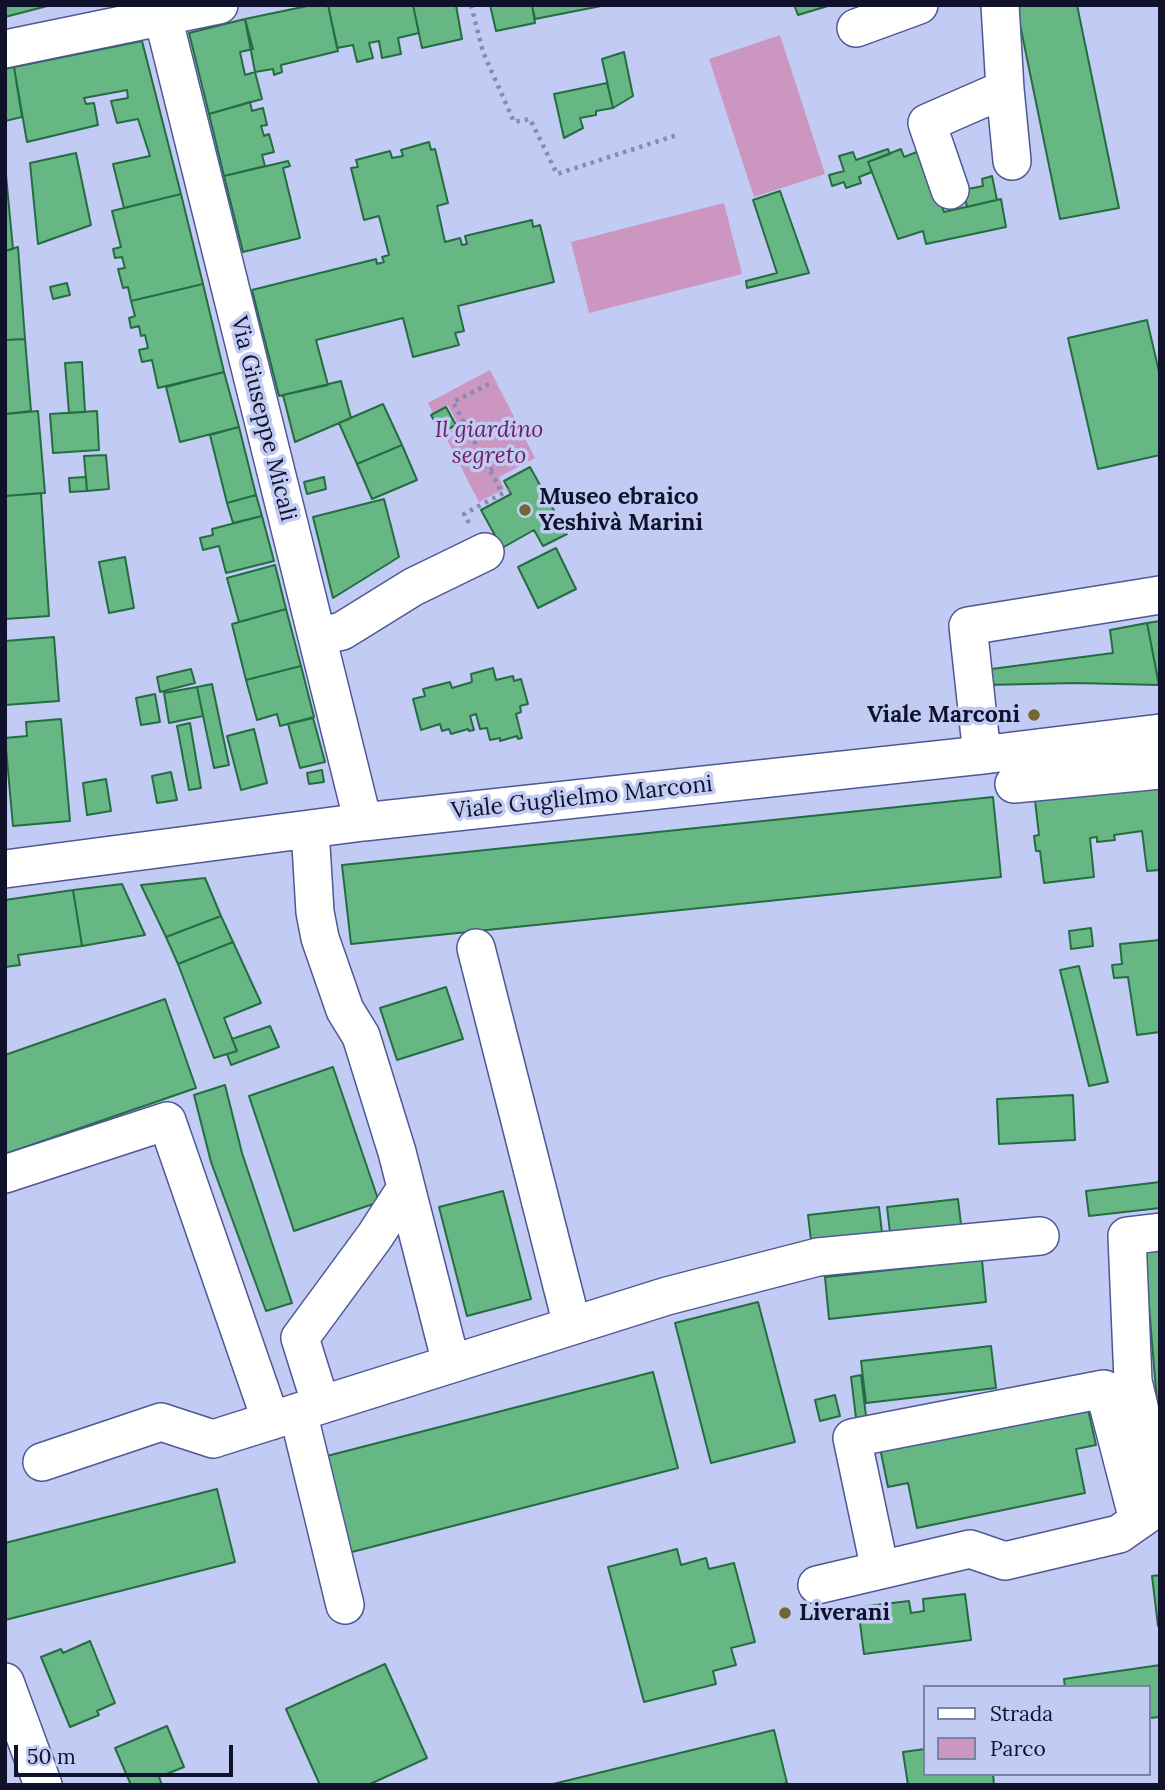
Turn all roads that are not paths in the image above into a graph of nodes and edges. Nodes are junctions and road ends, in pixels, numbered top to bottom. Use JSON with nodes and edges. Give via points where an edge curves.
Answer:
{"nodes":[{"id":1,"x":219,"y":5,"type":"edge"},
{"id":2,"x":919,"y":5,"type":"edge"},
{"id":3,"x":1000,"y":5,"type":"edge"},
{"id":4,"x":163,"y":17,"type":"junction"},
{"id":5,"x":856,"y":28,"type":"dead end"},
{"id":6,"x":5,"y":49,"type":"edge"},
{"id":7,"x":1005,"y":89,"type":"junction"},
{"id":8,"x":1012,"y":161,"type":"dead end"},
{"id":9,"x":950,"y":190,"type":"dead end"},
{"id":10,"x":485,"y":552,"type":"road end"},
{"id":11,"x":1160,"y":595,"type":"edge"},
{"id":12,"x":306,"y":624,"type":"junction"},
{"id":13,"x":1160,"y":733,"type":"edge"},
{"id":14,"x":1160,"y":770,"type":"edge"},
{"id":15,"x":1004,"y":772,"type":"junction"},
{"id":16,"x":334,"y":826,"type":"junction"},
{"id":17,"x":5,"y":869,"type":"edge"},
{"id":18,"x":476,"y":948,"type":"dead end"},
{"id":19,"x":5,"y":1174,"type":"edge"},
{"id":20,"x":406,"y":1188,"type":"junction"},
{"id":21,"x":1160,"y":1232,"type":"edge"},
{"id":22,"x":1040,"y":1236,"type":"dead end"},
{"id":23,"x":572,"y":1325,"type":"junction"},
{"id":24,"x":452,"y":1363,"type":"junction"},
{"id":25,"x":297,"y":1412,"type":"junction"},
{"id":26,"x":42,"y":1462,"type":"dead end"},
{"id":27,"x":1153,"y":1507,"type":"edge"},
{"id":28,"x":878,"y":1560,"type":"junction"},
{"id":29,"x":817,"y":1585,"type":"dead end"},
{"id":30,"x":345,"y":1605,"type":"dead end"},
{"id":31,"x":5,"y":1682,"type":"edge"},
{"id":32,"x":43,"y":1785,"type":"edge"}],
"edges":[{"from":1,"to":4,"type":"street"},
{"from":2,"to":5,"type":"street"},
{"from":3,"to":7,"type":"street"},
{"from":4,"to":6,"type":"street"},
{"from":4,"to":12,"type":"street","name":"Via Giuseppe Micali","via":[[191,181],[258,355],[293,487]]},
{"from":7,"to":8,"type":"street"},
{"from":7,"to":9,"type":"street","via":[[928,122]]},
{"from":10,"to":12,"type":"street","via":[[413,587],[342,631]]},
{"from":11,"to":15,"type":"street","via":[[968,626]]},
{"from":12,"to":16,"type":"street","name":"Via Giuseppe Micali","via":[[340,670]]},
{"from":13,"to":15,"type":"street","name":"Viale Guglielmo Marconi"},
{"from":14,"to":15,"type":"street"},
{"from":15,"to":16,"type":"street","name":"Viale Guglielmo Marconi"},
{"from":16,"to":17,"type":"street","name":"Viale Guglielmo Marconi"},
{"from":16,"to":20,"type":"street","name":"Via Giuseppe Micali","via":[[334,898],[340,934],[365,1004],[361,1036]]},
{"from":18,"to":23,"type":"street"},
{"from":19,"to":25,"type":"street","via":[[167,1121]]},
{"from":20,"to":24,"type":"street"},
{"from":20,"to":25,"type":"street","via":[[300,1338]]},
{"from":21,"to":27,"type":"street","via":[[1127,1236],[1132,1381]]},
{"from":22,"to":23,"type":"street","via":[[818,1257]]},
{"from":23,"to":24,"type":"street"},
{"from":24,"to":25,"type":"street"},
{"from":25,"to":26,"type":"street","via":[[213,1439],[161,1422]]},
{"from":25,"to":30,"type":"street"},
{"from":27,"to":28,"type":"street","via":[[1119,1534],[1005,1561],[970,1549]]},
{"from":27,"to":28,"type":"street","via":[[1104,1389],[852,1438]]},
{"from":28,"to":29,"type":"street"},
{"from":31,"to":32,"type":"street"}]}
